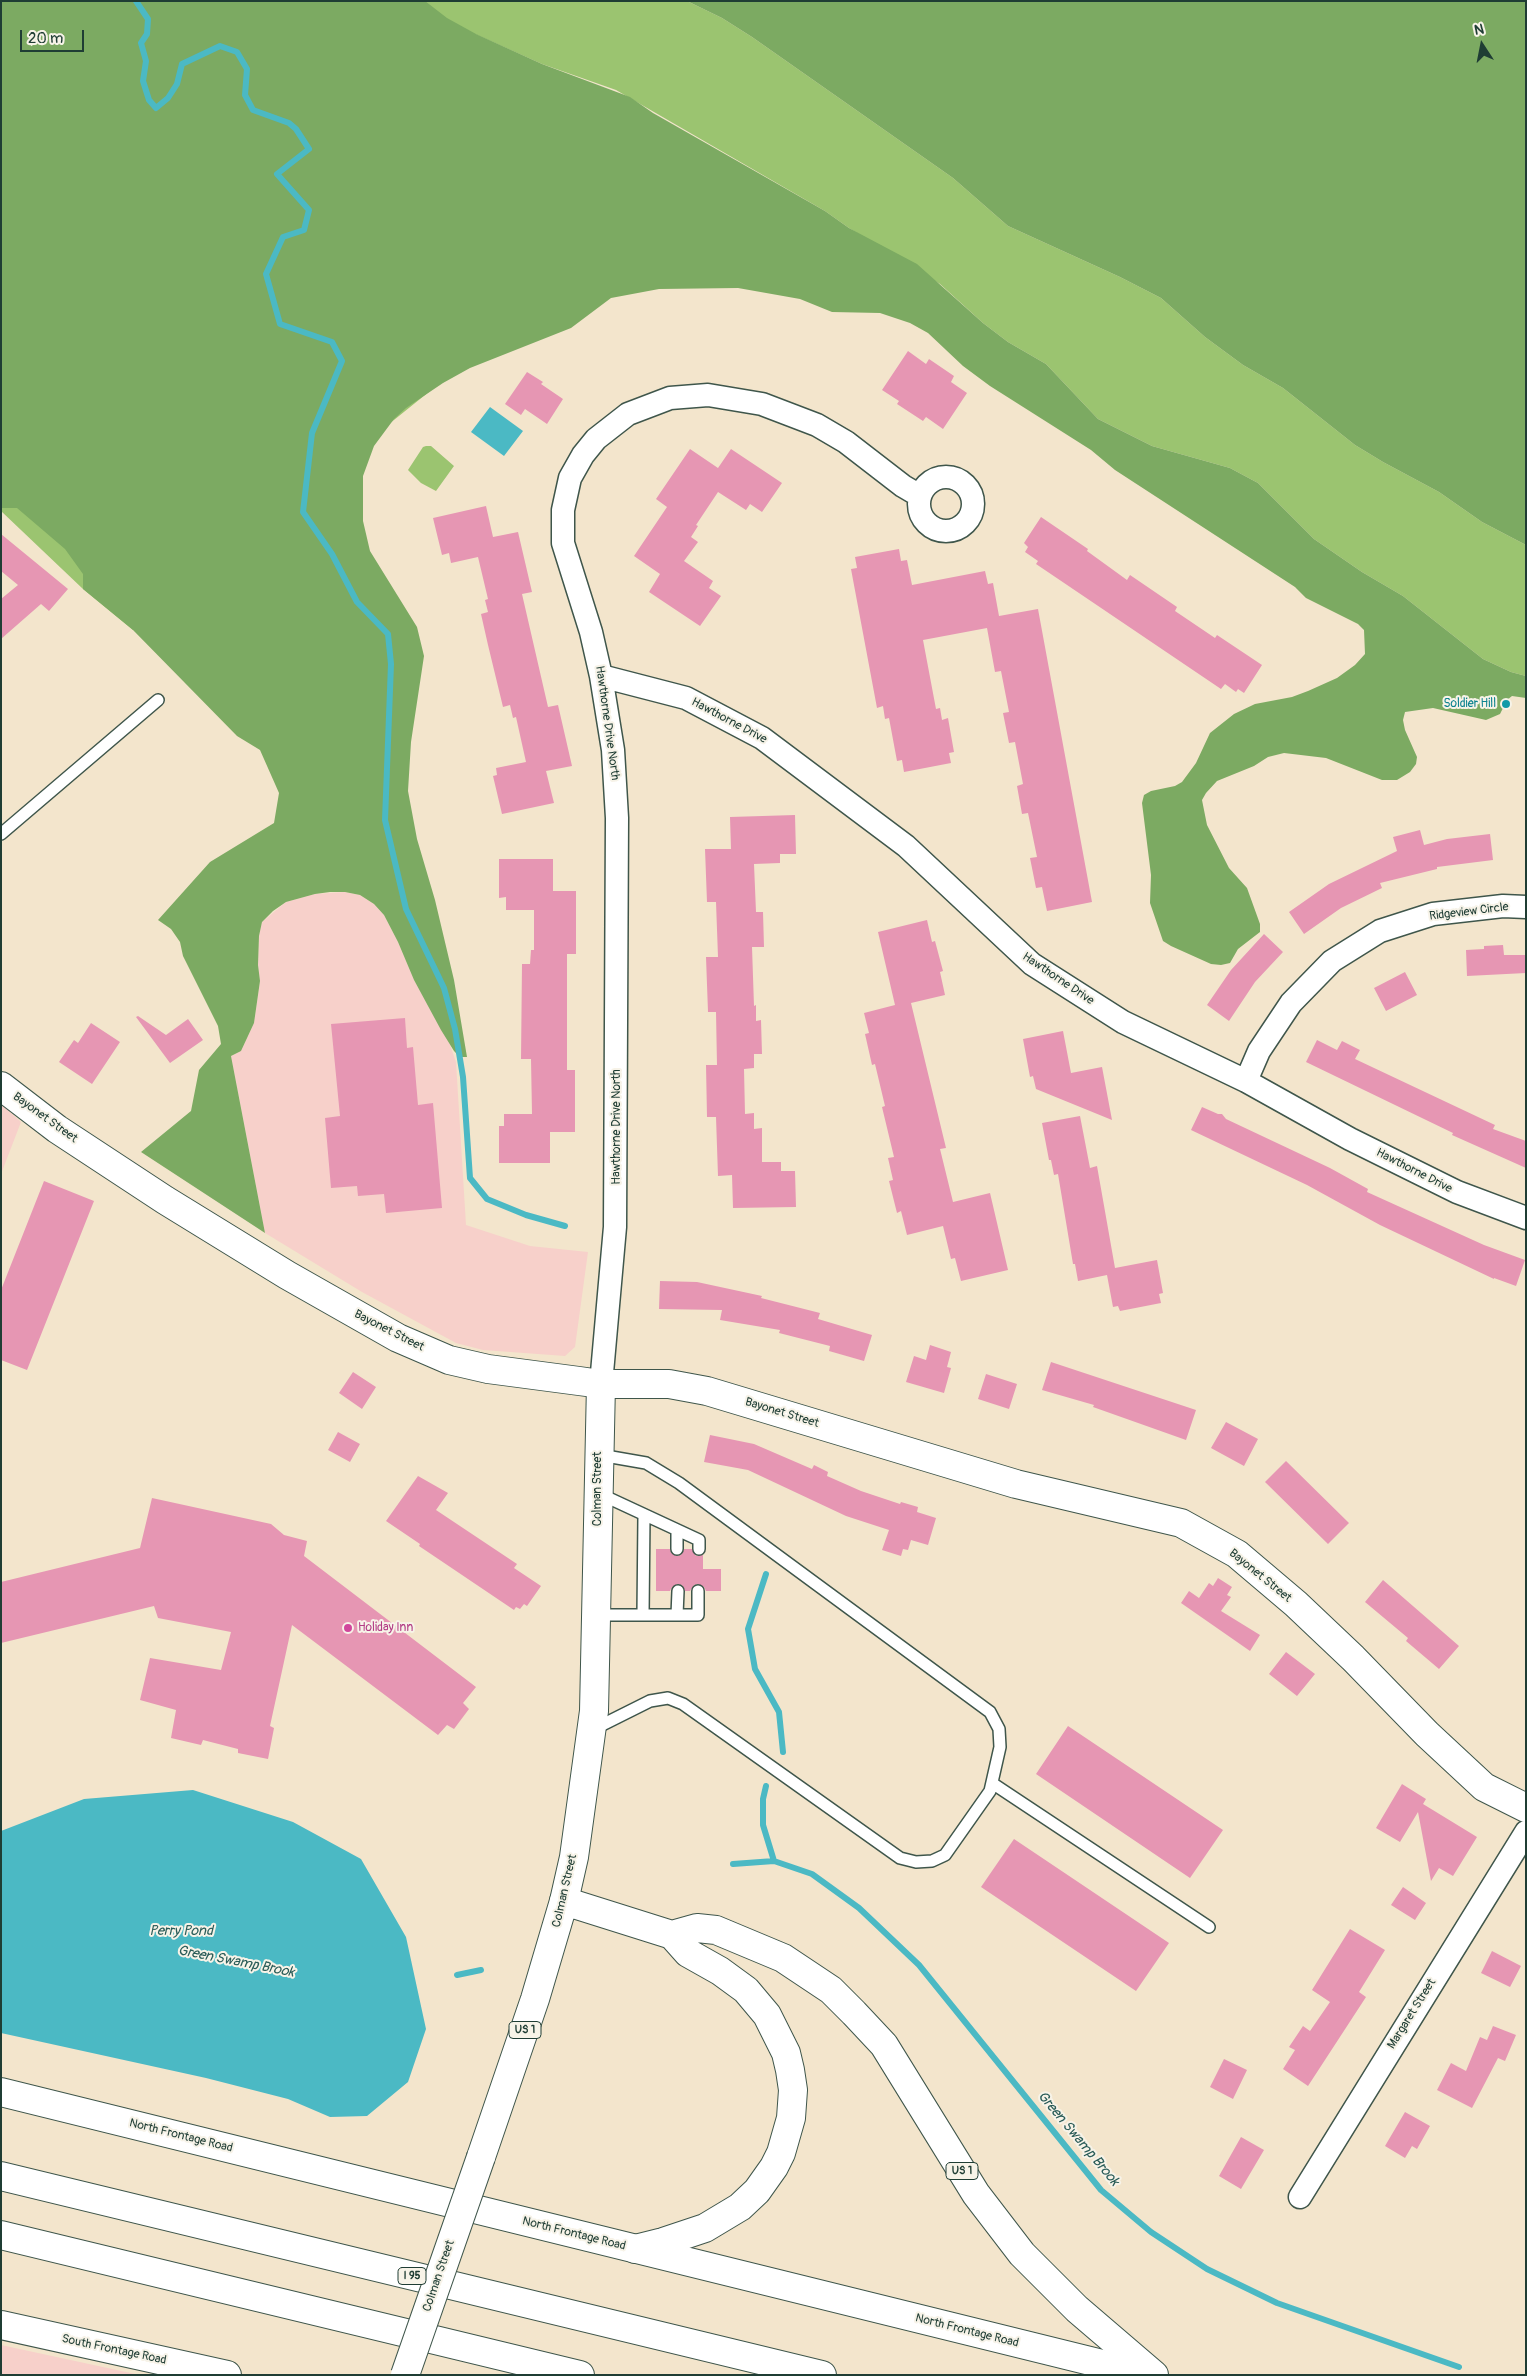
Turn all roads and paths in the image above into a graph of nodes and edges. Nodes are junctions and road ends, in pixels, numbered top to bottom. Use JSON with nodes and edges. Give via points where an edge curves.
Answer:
{"nodes":[{"id":1,"x":920,"y":496,"type":"dead end"},
{"id":2,"x":601,"y":676,"type":"junction"},
{"id":3,"x":158,"y":700,"type":"dead end"},
{"id":4,"x":1,"y":834,"type":"edge"},
{"id":5,"x":1526,"y":907,"type":"edge"},
{"id":6,"x":1246,"y":1081,"type":"junction"},
{"id":7,"x":1,"y":1086,"type":"edge"},
{"id":8,"x":1526,"y":1218,"type":"edge"},
{"id":9,"x":601,"y":1384,"type":"junction"},
{"id":10,"x":598,"y":1455,"type":"junction"},
{"id":11,"x":598,"y":1494,"type":"junction"},
{"id":12,"x":644,"y":1515,"type":"junction"},
{"id":13,"x":677,"y":1530,"type":"junction"},
{"id":14,"x":677,"y":1549,"type":"dead end"},
{"id":15,"x":698,"y":1549,"type":"dead end"},
{"id":16,"x":678,"y":1591,"type":"dead end"},
{"id":17,"x":698,"y":1591,"type":"dead end"},
{"id":18,"x":677,"y":1615,"type":"junction"},
{"id":19,"x":597,"y":1616,"type":"junction"},
{"id":20,"x":644,"y":1616,"type":"junction"},
{"id":21,"x":592,"y":1730,"type":"junction"},
{"id":22,"x":992,"y":1783,"type":"junction"},
{"id":23,"x":1526,"y":1808,"type":"edge"},
{"id":24,"x":1526,"y":1832,"type":"edge"},
{"id":25,"x":564,"y":1902,"type":"junction"},
{"id":26,"x":1209,"y":1927,"type":"dead end"},
{"id":27,"x":672,"y":1935,"type":"junction"},
{"id":28,"x":1,"y":2092,"type":"edge"},
{"id":29,"x":1,"y":2176,"type":"edge"},
{"id":30,"x":1300,"y":2197,"type":"dead end"},
{"id":31,"x":1,"y":2235,"type":"edge"},
{"id":32,"x":635,"y":2249,"type":"junction"},
{"id":33,"x":1,"y":2250,"type":"edge"},
{"id":34,"x":64,"y":2250,"type":"junction"},
{"id":35,"x":1,"y":2325,"type":"edge"},
{"id":36,"x":227,"y":2375,"type":"edge"},
{"id":37,"x":405,"y":2375,"type":"edge"},
{"id":38,"x":580,"y":2375,"type":"edge"},
{"id":39,"x":822,"y":2375,"type":"edge"},
{"id":40,"x":1147,"y":2375,"type":"edge"},
{"id":41,"x":1154,"y":2375,"type":"edge"}],
"edges":[{"from":1,"to":2,"type":"street","name":"Hawthorne Drive North","via":[[838,436],[774,407],[738,398],[696,395],[670,398],[634,411],[600,435],[583,455],[570,478],[563,510],[562,534],[566,554],[591,632]]},
{"from":2,"to":6,"type":"street","name":"Hawthorne Drive","via":[[686,698],[762,738],[906,846],[1032,964],[1123,1022]]},
{"from":2,"to":9,"type":"street","name":"Hawthorne Drive North","via":[[614,766],[618,874],[616,1227]]},
{"from":3,"to":4,"type":"lane"},
{"from":5,"to":6,"type":"street","name":"Ridgeview Circle","via":[[1503,906],[1433,914],[1380,931],[1332,961],[1291,1003],[1259,1051]]},
{"from":6,"to":8,"type":"street","name":"Hawthorne Drive","via":[[1350,1139],[1457,1192]]},
{"from":7,"to":9,"type":"main road","name":"Bayonet Street","via":[[57,1129],[158,1195],[287,1275],[398,1338],[449,1360],[488,1369]]},
{"from":9,"to":10,"type":"main road","name":"Colman Street"},
{"from":9,"to":23,"type":"main road","name":"Bayonet Street","via":[[668,1384],[707,1391],[1016,1484],[1181,1523],[1236,1554],[1296,1604],[1484,1786]]},
{"from":10,"to":11,"type":"main road","name":"Colman Street"},
{"from":10,"to":22,"type":"lane","via":[[646,1463],[679,1483],[990,1712],[999,1729],[1000,1747]]},
{"from":11,"to":12,"type":"lane"},
{"from":11,"to":19,"type":"main road","name":"Colman Street"},
{"from":12,"to":13,"type":"lane"},
{"from":12,"to":20,"type":"lane"},
{"from":13,"to":14,"type":"lane"},
{"from":13,"to":15,"type":"lane","via":[[699,1540]]},
{"from":16,"to":18,"type":"lane"},
{"from":17,"to":18,"type":"lane","via":[[698,1615]]},
{"from":18,"to":20,"type":"lane"},
{"from":19,"to":20,"type":"lane"},
{"from":19,"to":21,"type":"main road","name":"Colman Street"},
{"from":21,"to":22,"type":"lane","via":[[650,1702],[668,1698],[683,1704],[900,1858],[916,1862],[932,1861],[945,1855],[990,1791]]},
{"from":21,"to":25,"type":"main road","name":"Colman Street","via":[[574,1857]]},
{"from":22,"to":26,"type":"lane"},
{"from":24,"to":30,"type":"street","name":"Margaret Street"},
{"from":25,"to":27,"type":"main road"},
{"from":25,"to":37,"type":"main road","name":"Colman Street","number":"US 1","bridge":true,"via":[[532,2008]]},
{"from":27,"to":32,"type":"main road","via":[[688,1953],[746,1990],[767,2015],[786,2053],[790,2070],[793,2090],[791,2118],[774,2168],[740,2207],[705,2228]]},
{"from":27,"to":41,"type":"main road","number":"US 1","via":[[697,1928],[716,1930],[783,1958],[830,1990],[884,2046],[976,2194],[1022,2254],[1077,2308]]},
{"from":28,"to":32,"type":"main road","name":"North Frontage Road"},
{"from":29,"to":39,"type":"main road","number":"I 95"},
{"from":31,"to":34,"type":"main road"},
{"from":32,"to":40,"type":"main road","name":"North Frontage Road"},
{"from":33,"to":34,"type":"main road"},
{"from":34,"to":38,"type":"main road"},
{"from":35,"to":36,"type":"main road","name":"South Frontage Road"}]}
